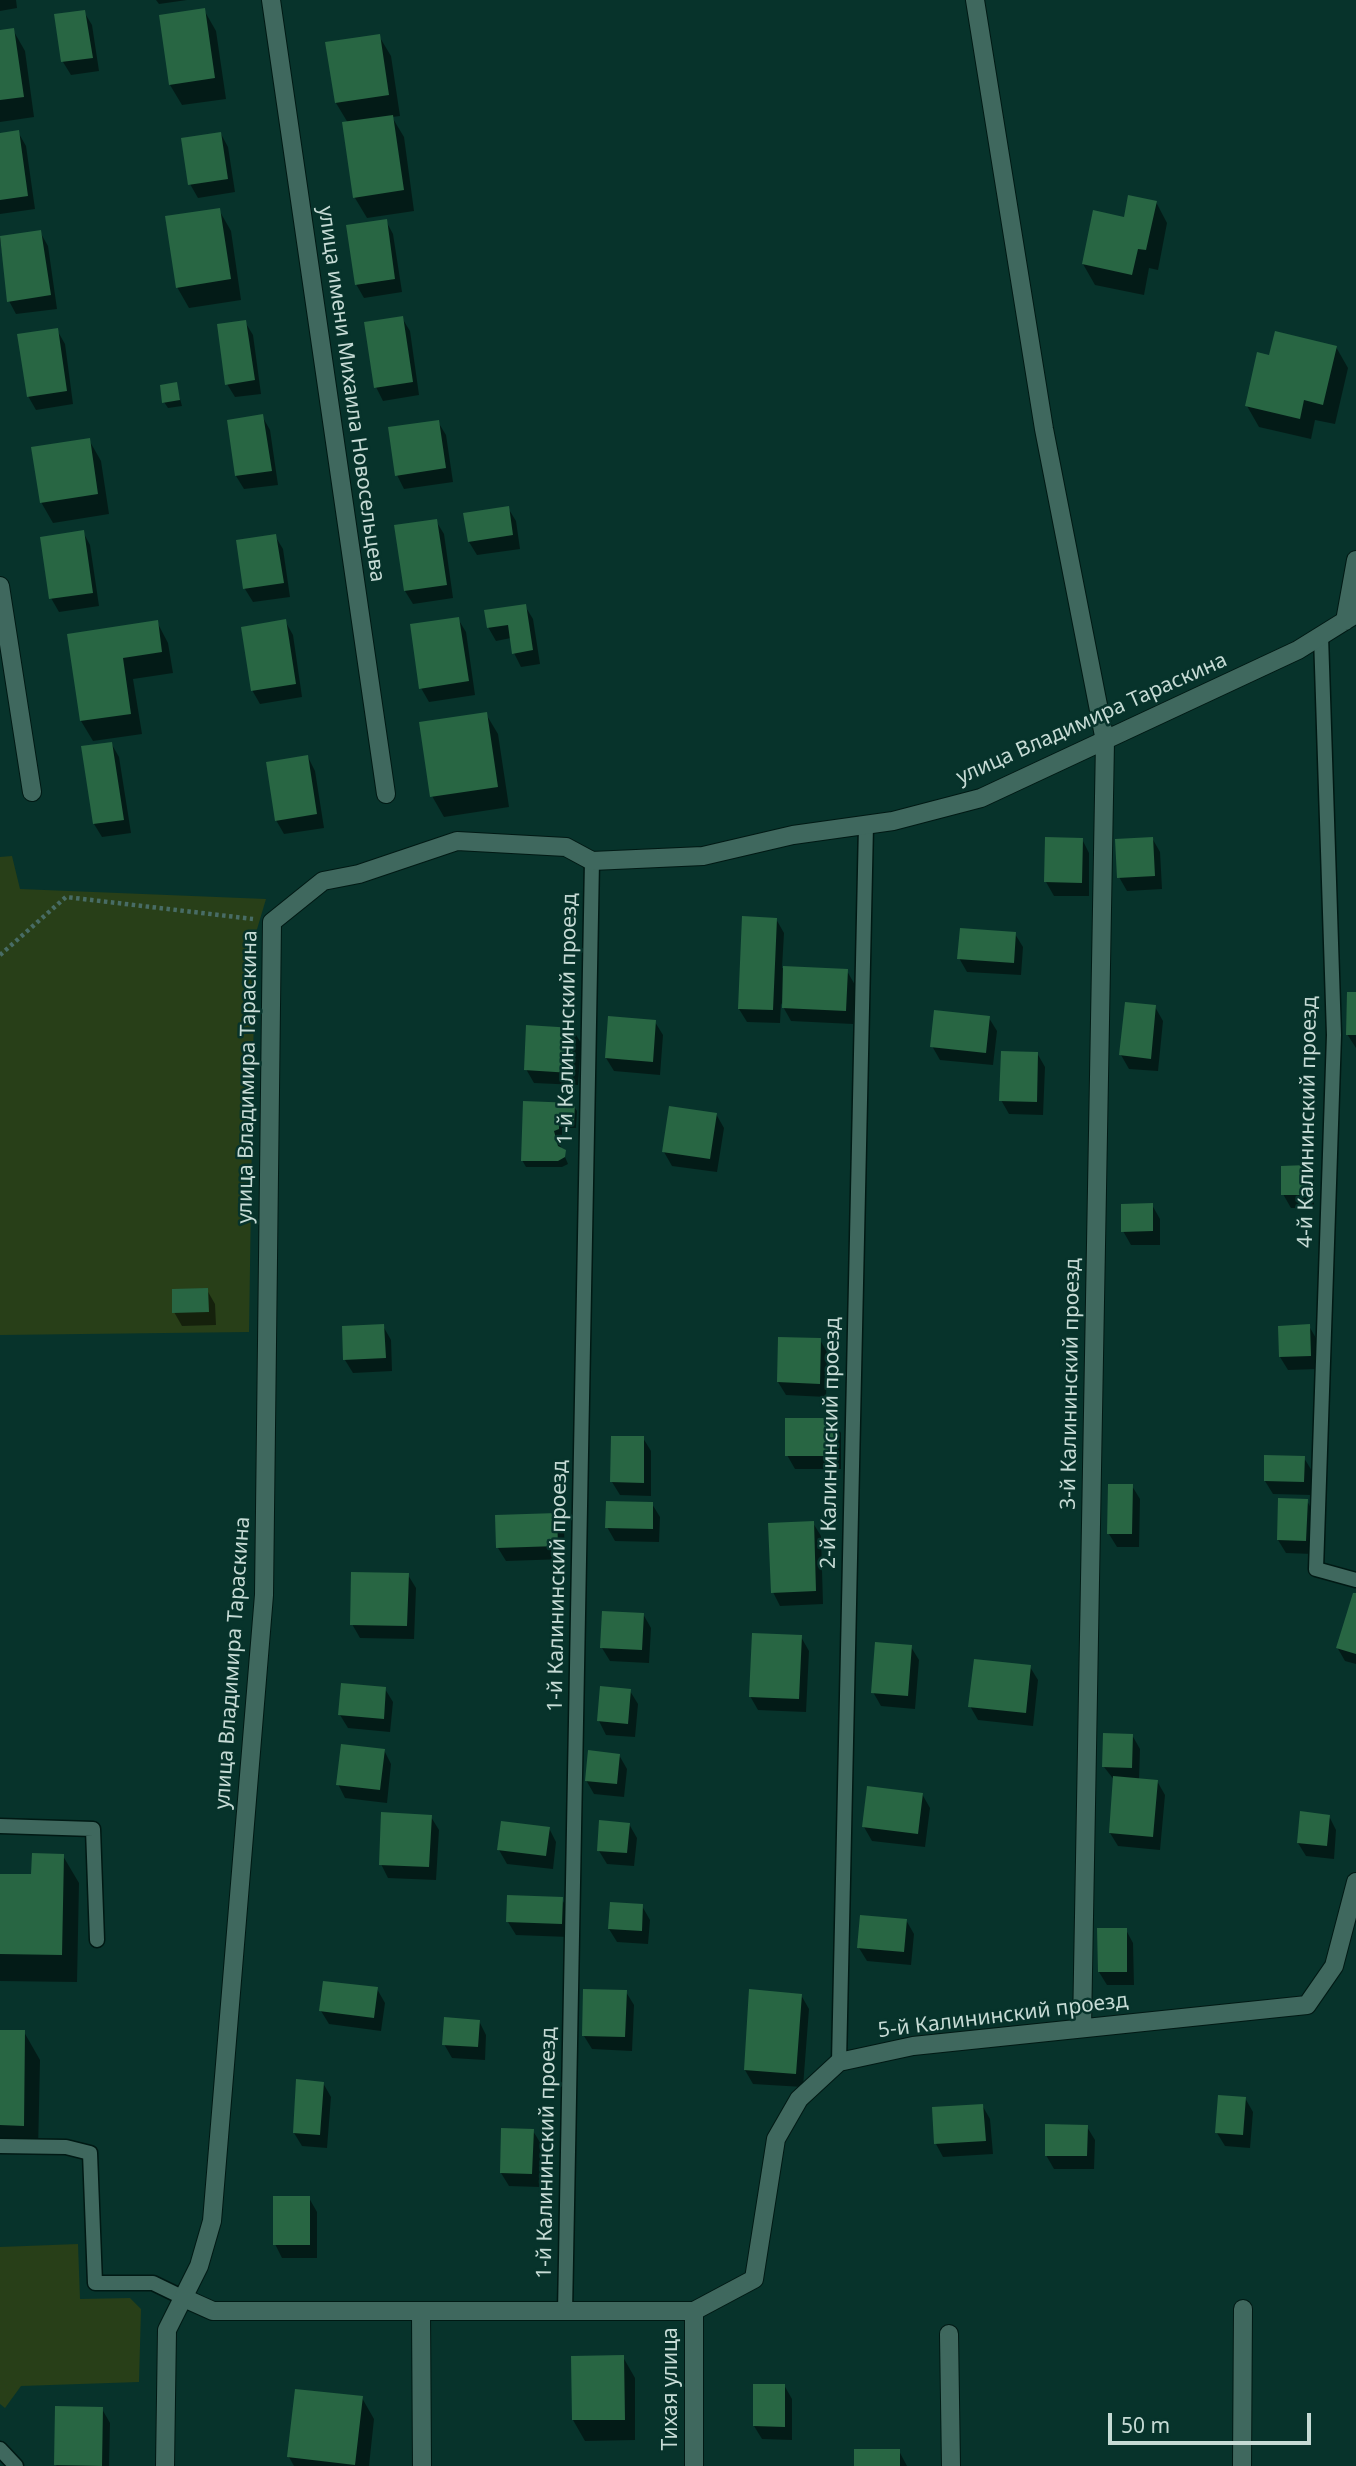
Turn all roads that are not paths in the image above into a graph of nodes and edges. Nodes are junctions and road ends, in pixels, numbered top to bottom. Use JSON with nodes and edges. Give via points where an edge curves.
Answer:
{"nodes":[{"id":1,"x":271,"y":0,"type":"edge"},
{"id":2,"x":975,"y":0,"type":"edge"},
{"id":3,"x":1356,"y":560,"type":"edge"},
{"id":4,"x":0,"y":586,"type":"edge"},
{"id":5,"x":1350,"y":617,"type":"edge"},
{"id":6,"x":1321,"y":636,"type":"junction"},
{"id":7,"x":1105,"y":741,"type":"junction"},
{"id":8,"x":32,"y":792,"type":"dead end"},
{"id":9,"x":386,"y":794,"type":"dead end"},
{"id":10,"x":866,"y":825,"type":"junction"},
{"id":11,"x":592,"y":861,"type":"junction"},
{"id":12,"x":1356,"y":1580,"type":"edge"},
{"id":13,"x":0,"y":1826,"type":"edge"},
{"id":14,"x":1356,"y":1882,"type":"edge"},
{"id":15,"x":97,"y":1940,"type":"dead end"},
{"id":16,"x":1082,"y":2028,"type":"junction"},
{"id":17,"x":839,"y":2062,"type":"junction"},
{"id":18,"x":0,"y":2146,"type":"edge"},
{"id":19,"x":184,"y":2298,"type":"junction"},
{"id":20,"x":1243,"y":2309,"type":"dead end"},
{"id":21,"x":694,"y":2311,"type":"junction"},
{"id":22,"x":565,"y":2312,"type":"junction"},
{"id":23,"x":421,"y":2313,"type":"junction"},
{"id":24,"x":949,"y":2334,"type":"dead end"},
{"id":25,"x":0,"y":2449,"type":"edge"},
{"id":26,"x":16,"y":2466,"type":"edge"},
{"id":27,"x":166,"y":2466,"type":"edge"},
{"id":28,"x":422,"y":2466,"type":"edge"},
{"id":29,"x":694,"y":2466,"type":"edge"},
{"id":30,"x":951,"y":2466,"type":"edge"},
{"id":31,"x":1242,"y":2466,"type":"edge"}],
"edges":[{"from":1,"to":9,"type":"street","name":"улица имени Михаила Новосельцева"},
{"from":2,"to":7,"type":"street","name":"3-й Калининский проезд","via":[[1044,429]]},
{"from":3,"to":5,"type":"street"},
{"from":4,"to":8,"type":"street"},
{"from":5,"to":6,"type":"street","name":"улица Владимира Тараскина"},
{"from":6,"to":7,"type":"street","name":"улица Владимира Тараскина"},
{"from":6,"to":12,"type":"lane","name":"4-й Калининский проезд","via":[[1334,1035],[1316,1569]]},
{"from":7,"to":10,"type":"street","name":"улица Владимира Тараскина","via":[[981,798]]},
{"from":7,"to":16,"type":"street","name":"3-й Калининский проезд"},
{"from":10,"to":11,"type":"street","name":"улица Владимира Тараскина","via":[[793,835],[703,856]]},
{"from":10,"to":17,"type":"lane","name":"2-й Калининский проезд"},
{"from":11,"to":19,"type":"street","name":"улица Владимира Тараскина","via":[[566,847],[457,841],[359,874],[323,881],[272,922],[264,1595],[212,2221]]},
{"from":11,"to":22,"type":"lane","name":"1-й Калининский проезд"},
{"from":13,"to":15,"type":"lane","via":[[93,1829]]},
{"from":14,"to":16,"type":"street","name":"5-й Калининский проезд","via":[[1334,1966],[1307,2005]]},
{"from":16,"to":17,"type":"street","name":"5-й Калининский проезд","via":[[913,2046]]},
{"from":17,"to":21,"type":"street","via":[[799,2099],[776,2139],[754,2279]]},
{"from":18,"to":19,"type":"lane","via":[[65,2147],[90,2153],[94,2283],[153,2283]]},
{"from":19,"to":23,"type":"street","via":[[213,2311]]},
{"from":19,"to":27,"type":"street","name":"улица Владимира Тараскина","via":[[167,2330]]},
{"from":20,"to":31,"type":"street"},
{"from":21,"to":22,"type":"street"},
{"from":21,"to":29,"type":"street","name":"Тихая улица"},
{"from":22,"to":23,"type":"street"},
{"from":23,"to":28,"type":"street"},
{"from":24,"to":30,"type":"street"},
{"from":25,"to":26,"type":"lane"}]}
